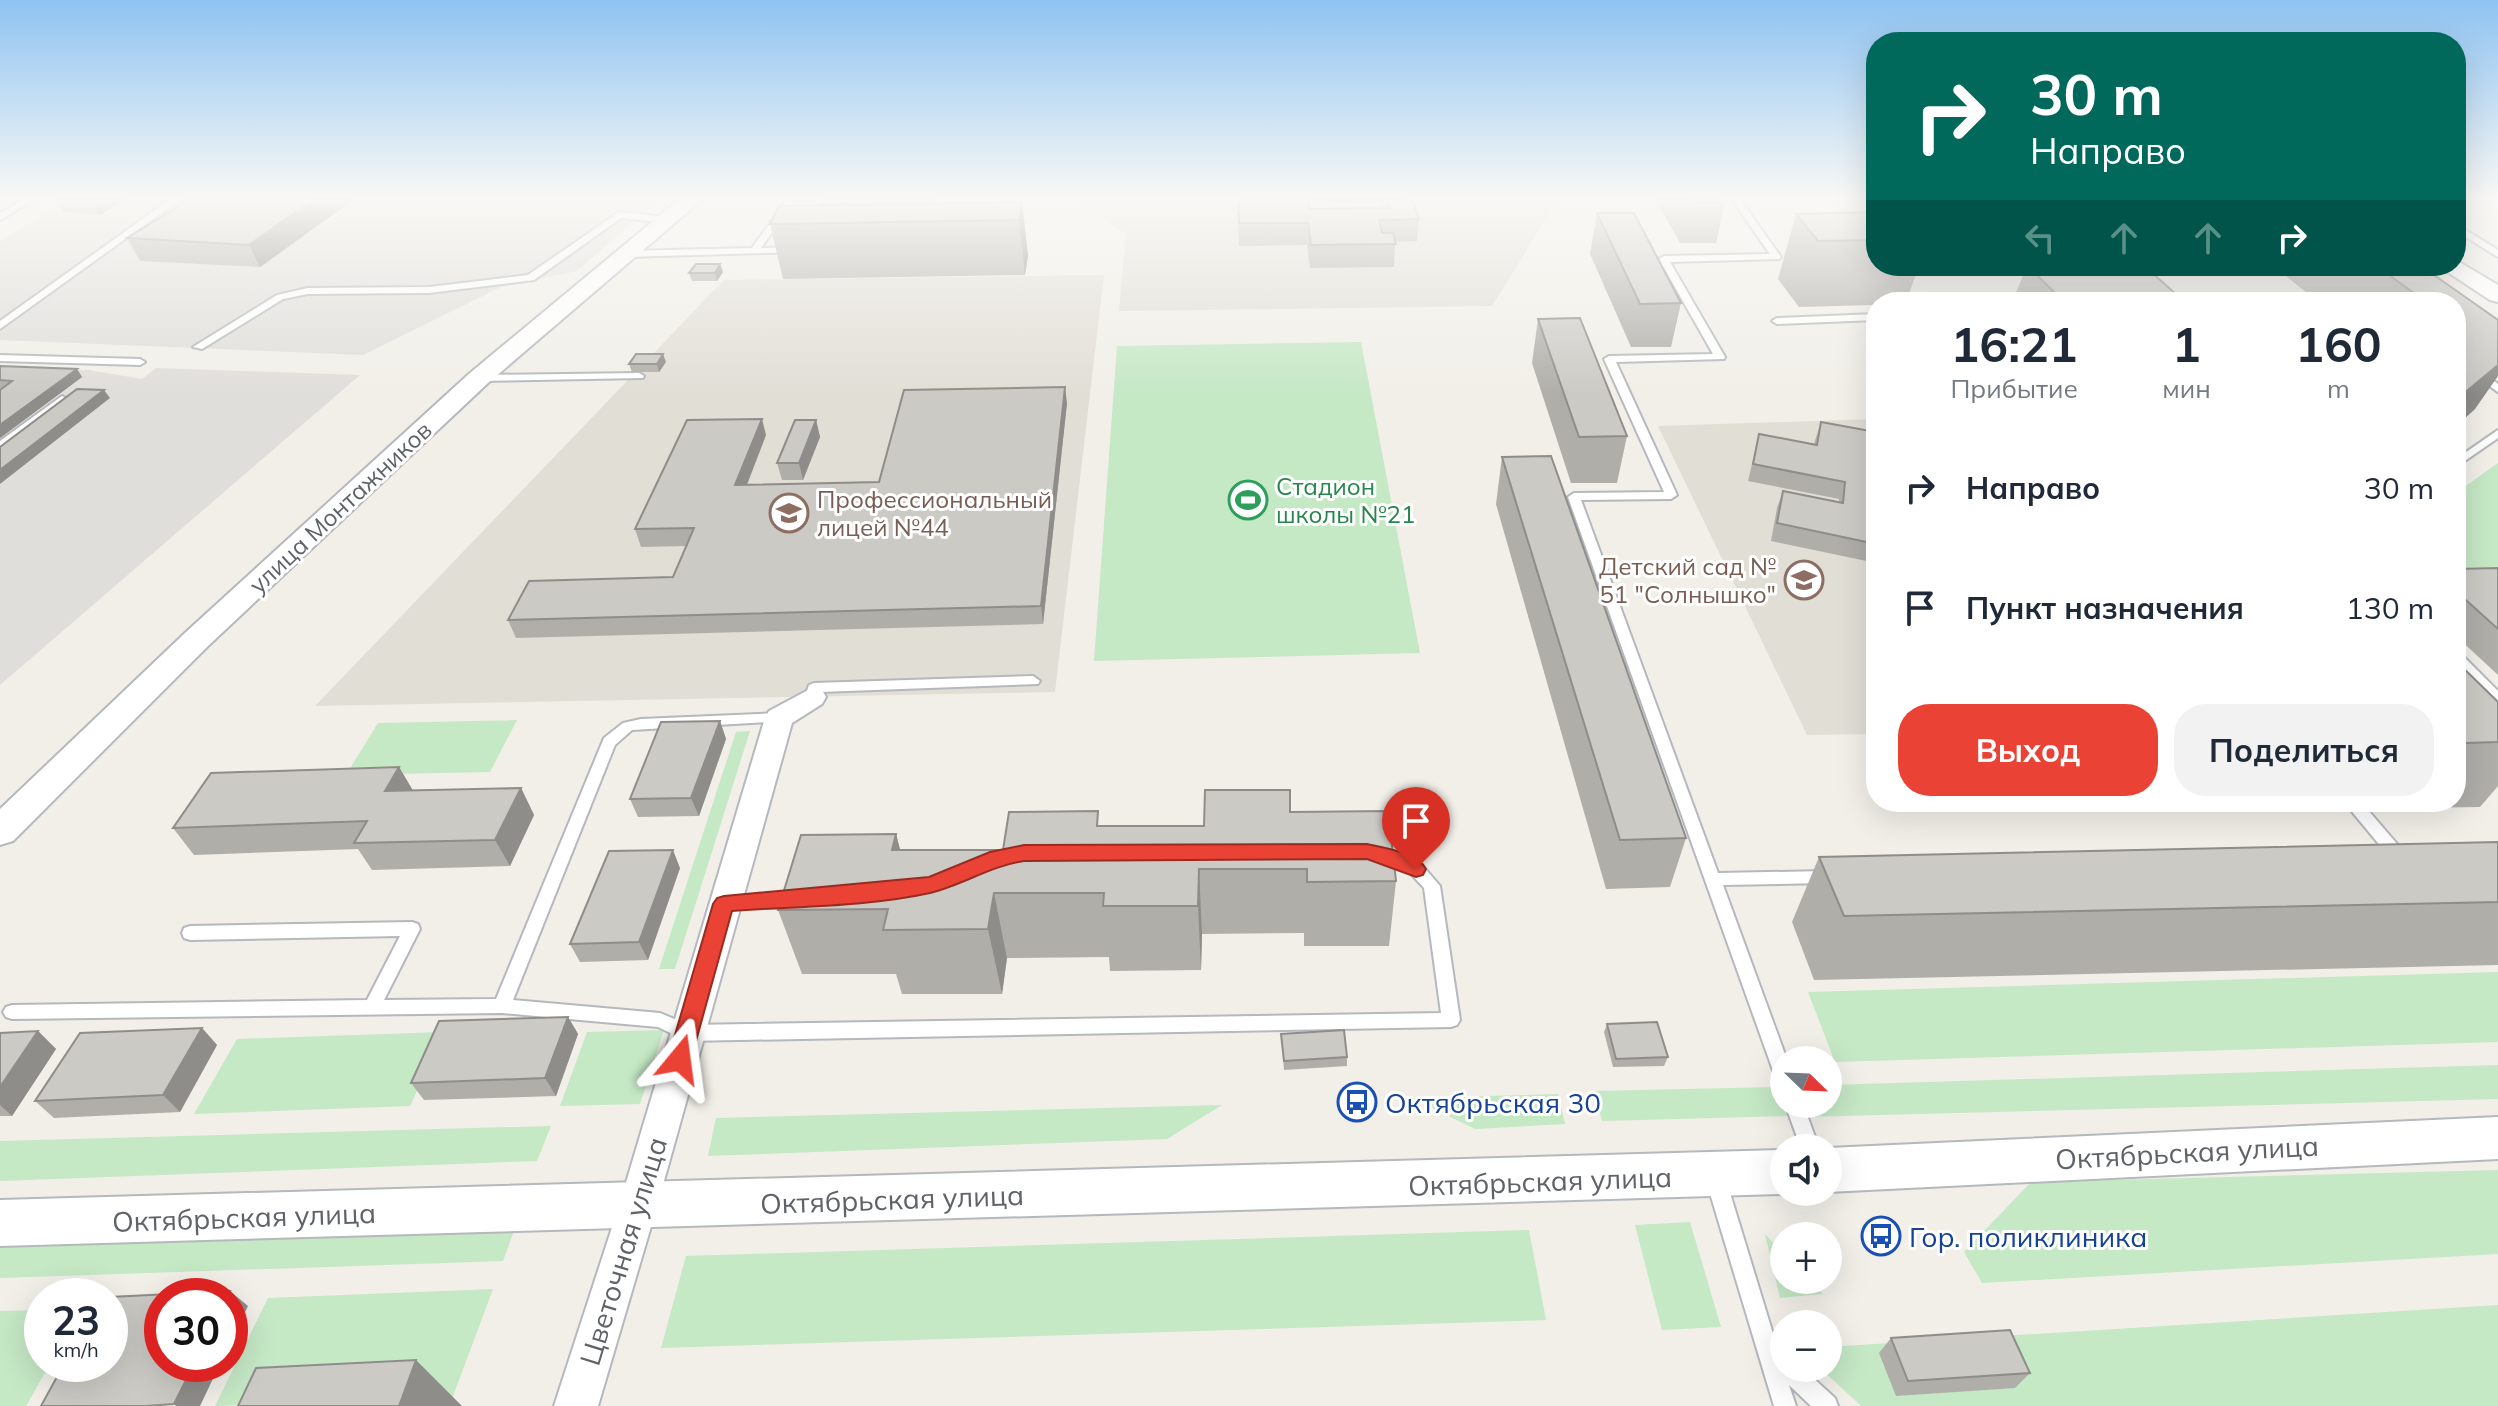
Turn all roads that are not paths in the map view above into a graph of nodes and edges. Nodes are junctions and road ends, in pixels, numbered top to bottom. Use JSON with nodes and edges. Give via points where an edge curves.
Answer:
{"nodes":[{"id":1,"x":87,"y":264,"type":"edge"},
{"id":2,"x":551,"y":264,"type":"edge"},
{"id":3,"x":615,"y":264,"type":"edge"},
{"id":4,"x":1667,"y":264,"type":"edge"},
{"id":5,"x":2466,"y":274,"type":"edge"},
{"id":6,"x":2498,"y":295,"type":"edge"},
{"id":7,"x":1866,"y":317,"type":"edge"},
{"id":8,"x":1777,"y":321,"type":"dead end"},
{"id":9,"x":0,"y":326,"type":"edge"},
{"id":10,"x":198,"y":347,"type":"dead end"},
{"id":11,"x":0,"y":358,"type":"edge"},
{"id":12,"x":140,"y":362,"type":"dead end"},
{"id":13,"x":2466,"y":365,"type":"edge"},
{"id":14,"x":639,"y":376,"type":"dead end"},
{"id":15,"x":479,"y":378,"type":"junction"},
{"id":16,"x":2498,"y":389,"type":"edge"},
{"id":17,"x":62,"y":399,"type":"edge"},
{"id":18,"x":2498,"y":433,"type":"edge"},
{"id":19,"x":0,"y":446,"type":"edge"},
{"id":20,"x":2466,"y":457,"type":"edge"},
{"id":21,"x":2466,"y":667,"type":"edge"},
{"id":22,"x":1033,"y":681,"type":"dead end"},
{"id":23,"x":812,"y":697,"type":"joint"},
{"id":24,"x":2498,"y":699,"type":"edge"},
{"id":25,"x":779,"y":718,"type":"junction"},
{"id":26,"x":2361,"y":812,"type":"edge"},
{"id":27,"x":0,"y":831,"type":"edge"},
{"id":28,"x":1367,"y":852,"type":"edge"},
{"id":29,"x":2394,"y":869,"type":"edge"},
{"id":30,"x":1837,"y":877,"type":"edge"},
{"id":31,"x":1712,"y":879,"type":"junction"},
{"id":32,"x":815,"y":897,"type":"edge"},
{"id":33,"x":724,"y":904,"type":"junction"},
{"id":34,"x":190,"y":933,"type":"dead end"},
{"id":35,"x":502,"y":1006,"type":"junction"},
{"id":36,"x":372,"y":1007,"type":"junction"},
{"id":37,"x":12,"y":1012,"type":"dead end"},
{"id":38,"x":687,"y":1033,"type":"junction"},
{"id":39,"x":1773,"y":1046,"type":"edge"},
{"id":40,"x":2498,"y":1138,"type":"edge"},
{"id":41,"x":1842,"y":1169,"type":"edge"},
{"id":42,"x":1770,"y":1173,"type":"edge"},
{"id":43,"x":1715,"y":1176,"type":"junction"},
{"id":44,"x":638,"y":1206,"type":"junction"},
{"id":45,"x":0,"y":1223,"type":"edge"},
{"id":46,"x":1770,"y":1333,"type":"edge"},
{"id":47,"x":1782,"y":1382,"type":"edge"},
{"id":48,"x":1802,"y":1382,"type":"edge"},
{"id":49,"x":576,"y":1406,"type":"edge"},
{"id":50,"x":1785,"y":1406,"type":"edge"},
{"id":51,"x":1827,"y":1406,"type":"edge"}],
"edges":[{"from":1,"to":9,"type":"lane"},
{"from":2,"to":10,"type":"lane","via":[[531,278],[429,290],[308,291],[280,297]]},
{"from":3,"to":15,"type":"street","name":"улица Монтажников"},
{"from":4,"to":31,"type":"lane","via":[[1720,357],[1609,359],[1671,495],[1574,497]]},
{"from":5,"to":6,"type":"street"},
{"from":7,"to":8,"type":"lane"},
{"from":11,"to":12,"type":"lane"},
{"from":13,"to":16,"type":"lane"},
{"from":14,"to":15,"type":"lane"},
{"from":15,"to":27,"type":"street","name":"улица Монтажников"},
{"from":17,"to":19,"type":"lane"},
{"from":18,"to":20,"type":"lane"},
{"from":21,"to":24,"type":"lane"},
{"from":22,"to":23,"type":"lane","via":[[814,688]]},
{"from":23,"to":25,"type":"street"},
{"from":25,"to":33,"type":"street","name":"Цветочная улица"},
{"from":25,"to":35,"type":"lane","via":[[641,724],[628,726],[609,742]]},
{"from":26,"to":29,"type":"lane","via":[[2409,869]]},
{"from":28,"to":38,"type":"lane","via":[[1416,869],[1432,886],[1451,1020]]},
{"from":30,"to":31,"type":"lane"},
{"from":31,"to":39,"type":"lane"},
{"from":32,"to":33,"type":"lane"},
{"from":33,"to":38,"type":"street","name":"Цветочная улица"},
{"from":34,"to":36,"type":"lane","via":[[412,929]]},
{"from":35,"to":36,"type":"lane"},
{"from":35,"to":38,"type":"lane","via":[[660,1020]]},
{"from":36,"to":37,"type":"lane"},
{"from":38,"to":44,"type":"street","name":"Цветочная улица"},
{"from":40,"to":41,"type":"street","name":"Октябрьская улица"},
{"from":42,"to":43,"type":"street","name":"Октябрьская улица"},
{"from":43,"to":44,"type":"street","name":"Октябрьская улица"},
{"from":43,"to":46,"type":"lane"},
{"from":44,"to":45,"type":"street","name":"Октябрьская улица"},
{"from":44,"to":49,"type":"street","name":"Цветочная улица"},
{"from":47,"to":50,"type":"lane"},
{"from":48,"to":51,"type":"lane"}]}
